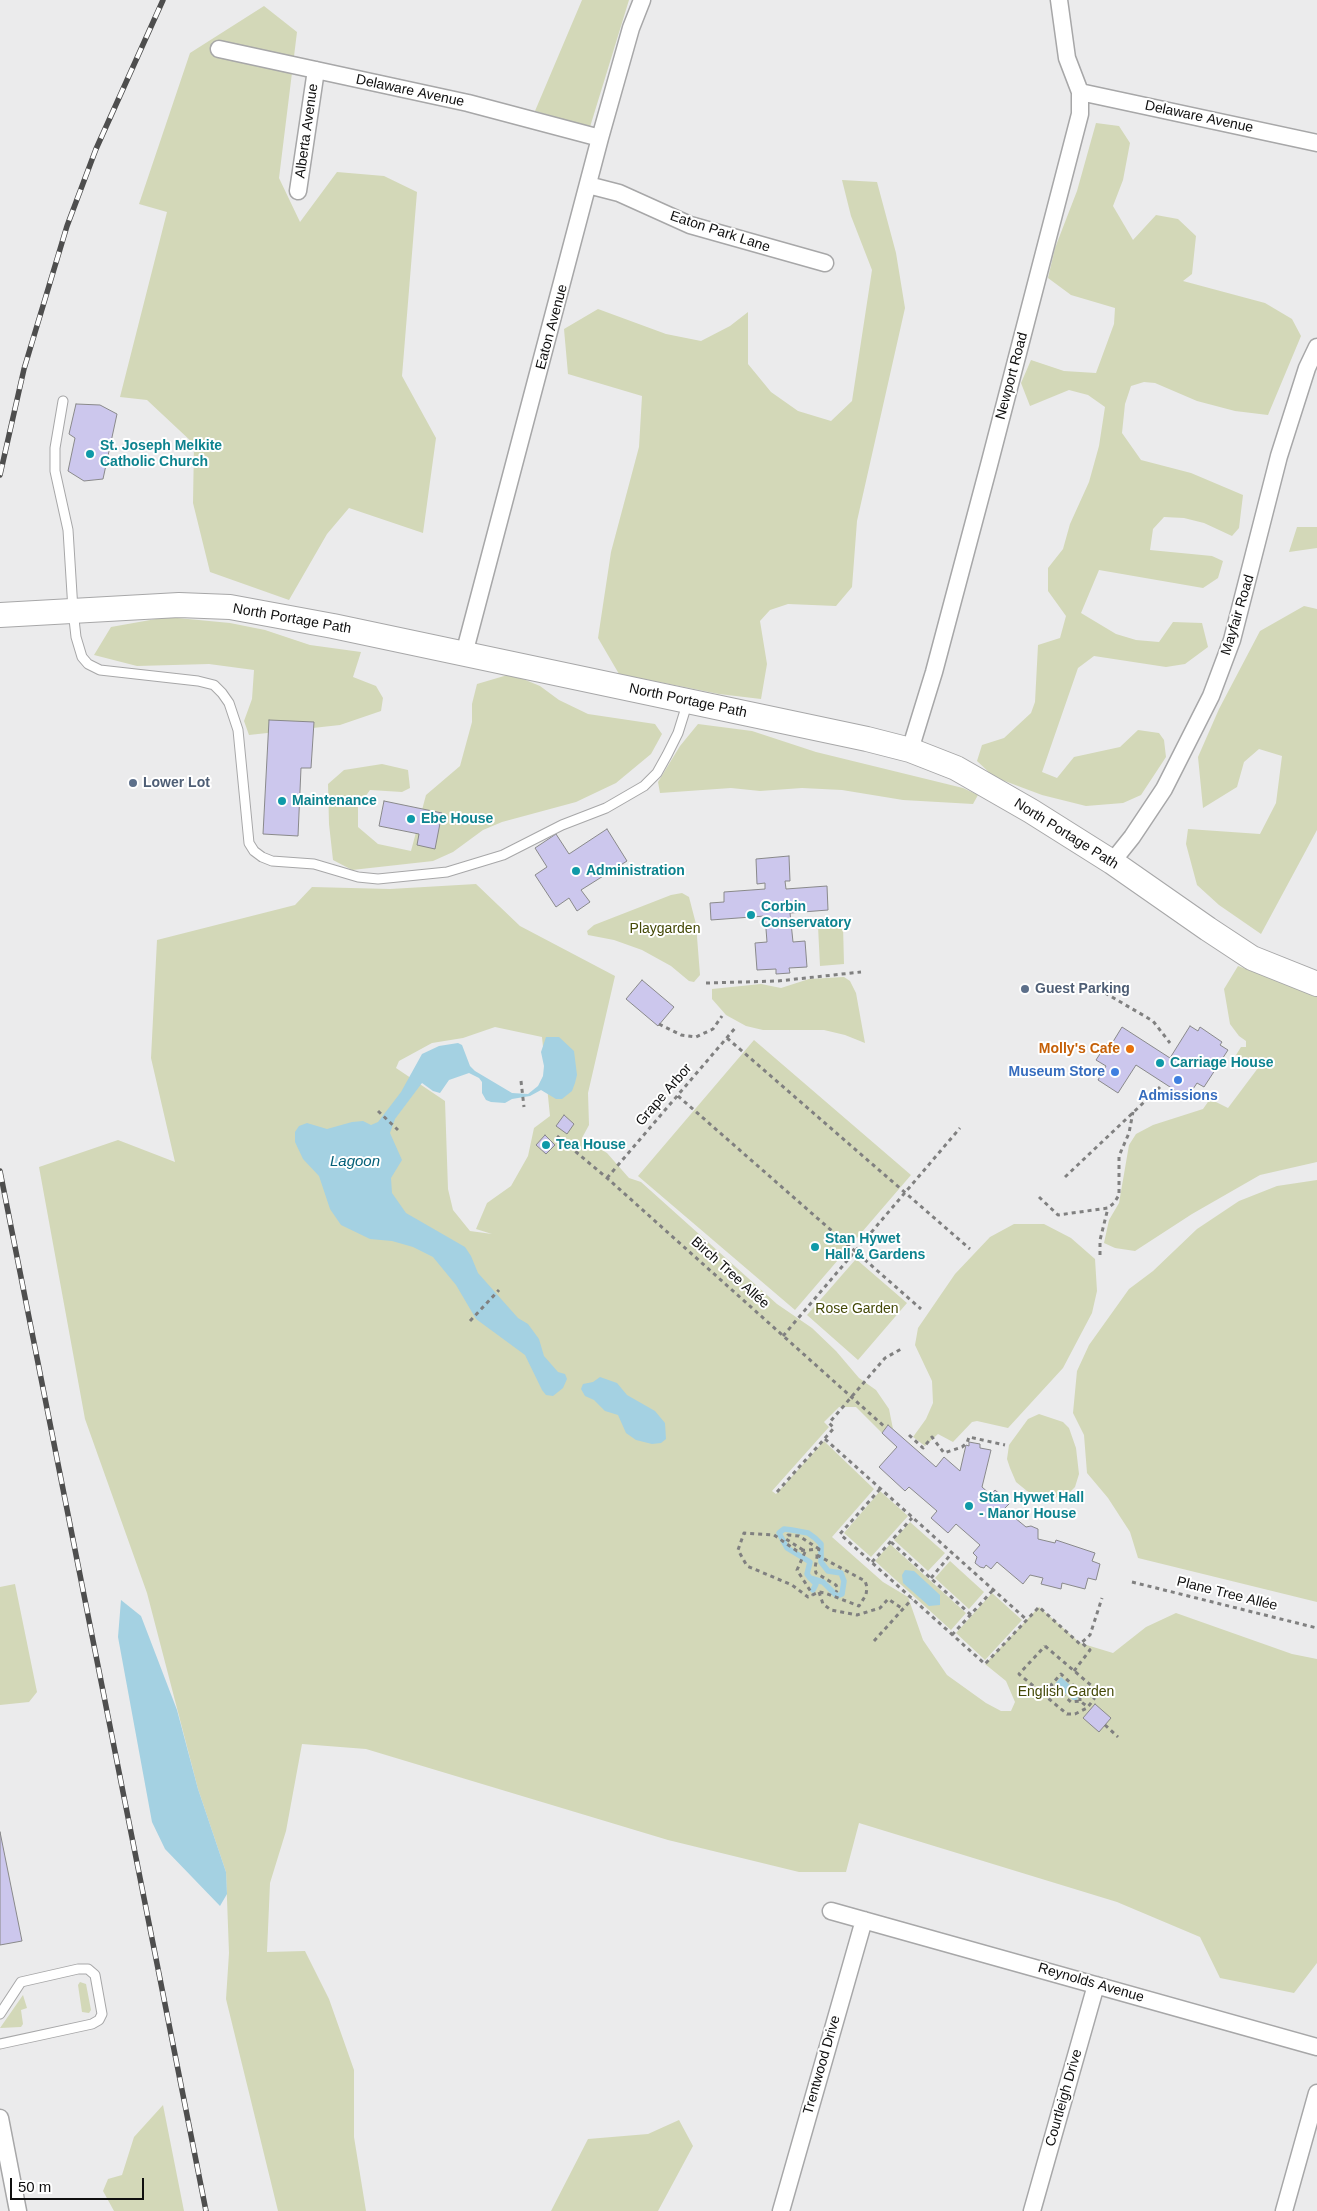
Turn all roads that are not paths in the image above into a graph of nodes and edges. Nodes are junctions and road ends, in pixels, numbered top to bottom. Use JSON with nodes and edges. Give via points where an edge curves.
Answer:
{"nodes":[{"id":1,"x":642,"y":0,"type":"edge"},
{"id":2,"x":1058,"y":0,"type":"edge"},
{"id":3,"x":219,"y":49,"type":"dead end"},
{"id":4,"x":316,"y":70,"type":"junction"},
{"id":5,"x":1080,"y":92,"type":"junction"},
{"id":6,"x":600,"y":138,"type":"junction"},
{"id":7,"x":1317,"y":143,"type":"edge"},
{"id":8,"x":588,"y":185,"type":"junction"},
{"id":9,"x":298,"y":192,"type":"dead end"},
{"id":10,"x":825,"y":264,"type":"dead end"},
{"id":11,"x":1317,"y":348,"type":"edge"},
{"id":12,"x":63,"y":401,"type":"dead end"},
{"id":13,"x":73,"y":610,"type":"junction"},
{"id":14,"x":0,"y":615,"type":"edge"},
{"id":15,"x":464,"y":654,"type":"junction"},
{"id":16,"x":688,"y":701,"type":"junction"},
{"id":17,"x":910,"y":750,"type":"junction"},
{"id":18,"x":1112,"y":862,"type":"junction"},
{"id":19,"x":1317,"y":984,"type":"edge"},
{"id":20,"x":831,"y":1911,"type":"dead end"},
{"id":21,"x":864,"y":1920,"type":"junction"},
{"id":22,"x":1096,"y":1985,"type":"junction"},
{"id":23,"x":0,"y":2014,"type":"edge"},
{"id":24,"x":0,"y":2044,"type":"edge"},
{"id":25,"x":1317,"y":2047,"type":"edge"},
{"id":26,"x":1317,"y":2093,"type":"edge"},
{"id":27,"x":0,"y":2118,"type":"edge"},
{"id":28,"x":18,"y":2211,"type":"edge"},
{"id":29,"x":782,"y":2211,"type":"edge"},
{"id":30,"x":1032,"y":2211,"type":"edge"},
{"id":31,"x":1284,"y":2211,"type":"edge"}],
"edges":[{"from":1,"to":6,"type":"street","name":"Eaton Avenue","via":[[630,28]]},
{"from":2,"to":5,"type":"street","name":"Newport Road","via":[[1067,58]]},
{"from":3,"to":4,"type":"street","name":"Delaware Avenue"},
{"from":4,"to":6,"type":"street","name":"Delaware Avenue","via":[[468,103]]},
{"from":4,"to":9,"type":"street","name":"Alberta Avenue"},
{"from":5,"to":7,"type":"street","name":"Delaware Avenue"},
{"from":5,"to":17,"type":"street","name":"Newport Road","via":[[1080,114],[1047,242],[934,672]]},
{"from":6,"to":8,"type":"street","name":"Eaton Avenue"},
{"from":8,"to":10,"type":"street","name":"Eaton Park Lane","via":[[619,193],[690,225]]},
{"from":8,"to":15,"type":"street","name":"Eaton Avenue"},
{"from":11,"to":18,"type":"street","name":"Mayfair Road","via":[[1307,368],[1279,456],[1232,640],[1211,696],[1164,788]]},
{"from":12,"to":13,"type":"lane","via":[[55,448],[56,471],[68,530]]},
{"from":13,"to":14,"type":"main road","name":"North Portage Path"},
{"from":13,"to":15,"type":"main road","name":"North Portage Path","via":[[179,605],[230,607]]},
{"from":13,"to":16,"type":"lane","via":[[76,636],[82,657],[88,664],[100,670],[198,681],[214,685],[222,692],[238,730],[247,831],[254,851],[272,861],[314,864],[358,877],[413,877],[473,865],[629,796],[657,773],[678,733]]},
{"from":15,"to":16,"type":"main road","name":"North Portage Path"},
{"from":16,"to":17,"type":"main road","name":"North Portage Path"},
{"from":17,"to":18,"type":"main road","name":"North Portage Path","via":[[990,786]]},
{"from":18,"to":19,"type":"main road","name":"North Portage Path","via":[[1252,958]]},
{"from":20,"to":21,"type":"street","name":"Reynolds Avenue"},
{"from":21,"to":22,"type":"street","name":"Reynolds Avenue"},
{"from":21,"to":29,"type":"street","name":"Trentwood Drive"},
{"from":22,"to":25,"type":"street","name":"Reynolds Avenue"},
{"from":22,"to":30,"type":"street","name":"Courtleigh Drive"},
{"from":23,"to":24,"type":"lane","via":[[21,1982],[78,1969],[88,1969],[95,1975],[102,2014],[98,2020]]},
{"from":26,"to":31,"type":"street"},
{"from":27,"to":28,"type":"street"}]}
